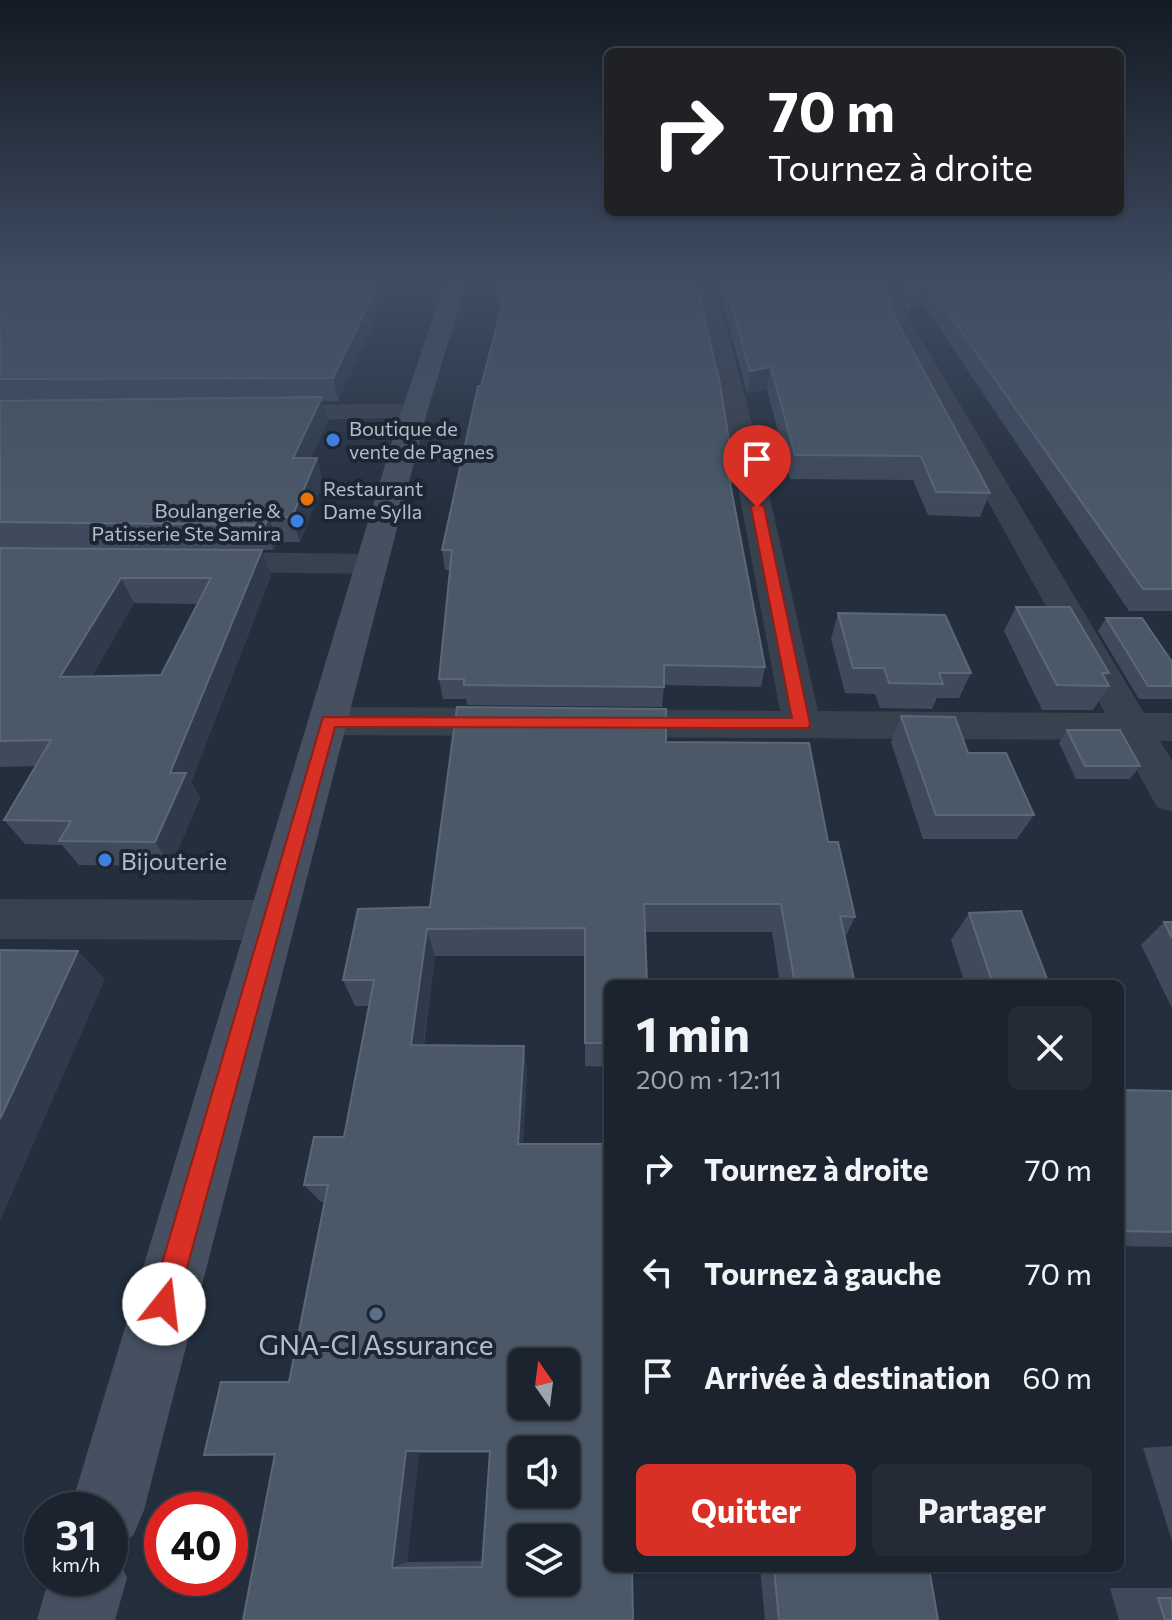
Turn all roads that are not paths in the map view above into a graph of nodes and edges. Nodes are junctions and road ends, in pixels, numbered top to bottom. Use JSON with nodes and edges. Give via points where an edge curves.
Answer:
{"nodes":[{"id":1,"x":432,"y":358,"type":"edge"},
{"id":2,"x":722,"y":358,"type":"edge"},
{"id":3,"x":920,"y":358,"type":"edge"},
{"id":4,"x":414,"y":412,"type":"junction"},
{"id":5,"x":239,"y":413,"type":"edge"},
{"id":6,"x":186,"y":562,"type":"edge"},
{"id":7,"x":372,"y":564,"type":"junction"},
{"id":8,"x":329,"y":721,"type":"junction"},
{"id":9,"x":802,"y":724,"type":"junction"},
{"id":10,"x":1172,"y":727,"type":"edge"},
{"id":11,"x":1132,"y":728,"type":"junction"},
{"id":12,"x":1172,"y":796,"type":"edge"},
{"id":13,"x":0,"y":919,"type":"edge"},
{"id":14,"x":270,"y":920,"type":"junction"},
{"id":15,"x":112,"y":1492,"type":"edge"},
{"id":16,"x":83,"y":1596,"type":"edge"},
{"id":17,"x":76,"y":1620,"type":"edge"}],
"edges":[{"from":1,"to":4,"type":"street"},
{"from":2,"to":9,"type":"street"},
{"from":3,"to":11,"type":"street"},
{"from":4,"to":5,"type":"street"},
{"from":4,"to":7,"type":"street"},
{"from":6,"to":7,"type":"street"},
{"from":7,"to":8,"type":"street"},
{"from":8,"to":9,"type":"street"},
{"from":8,"to":14,"type":"street"},
{"from":9,"to":11,"type":"street"},
{"from":10,"to":11,"type":"street"},
{"from":11,"to":12,"type":"street"},
{"from":13,"to":14,"type":"street"},
{"from":14,"to":15,"type":"street"},
{"from":16,"to":17,"type":"street"}]}
